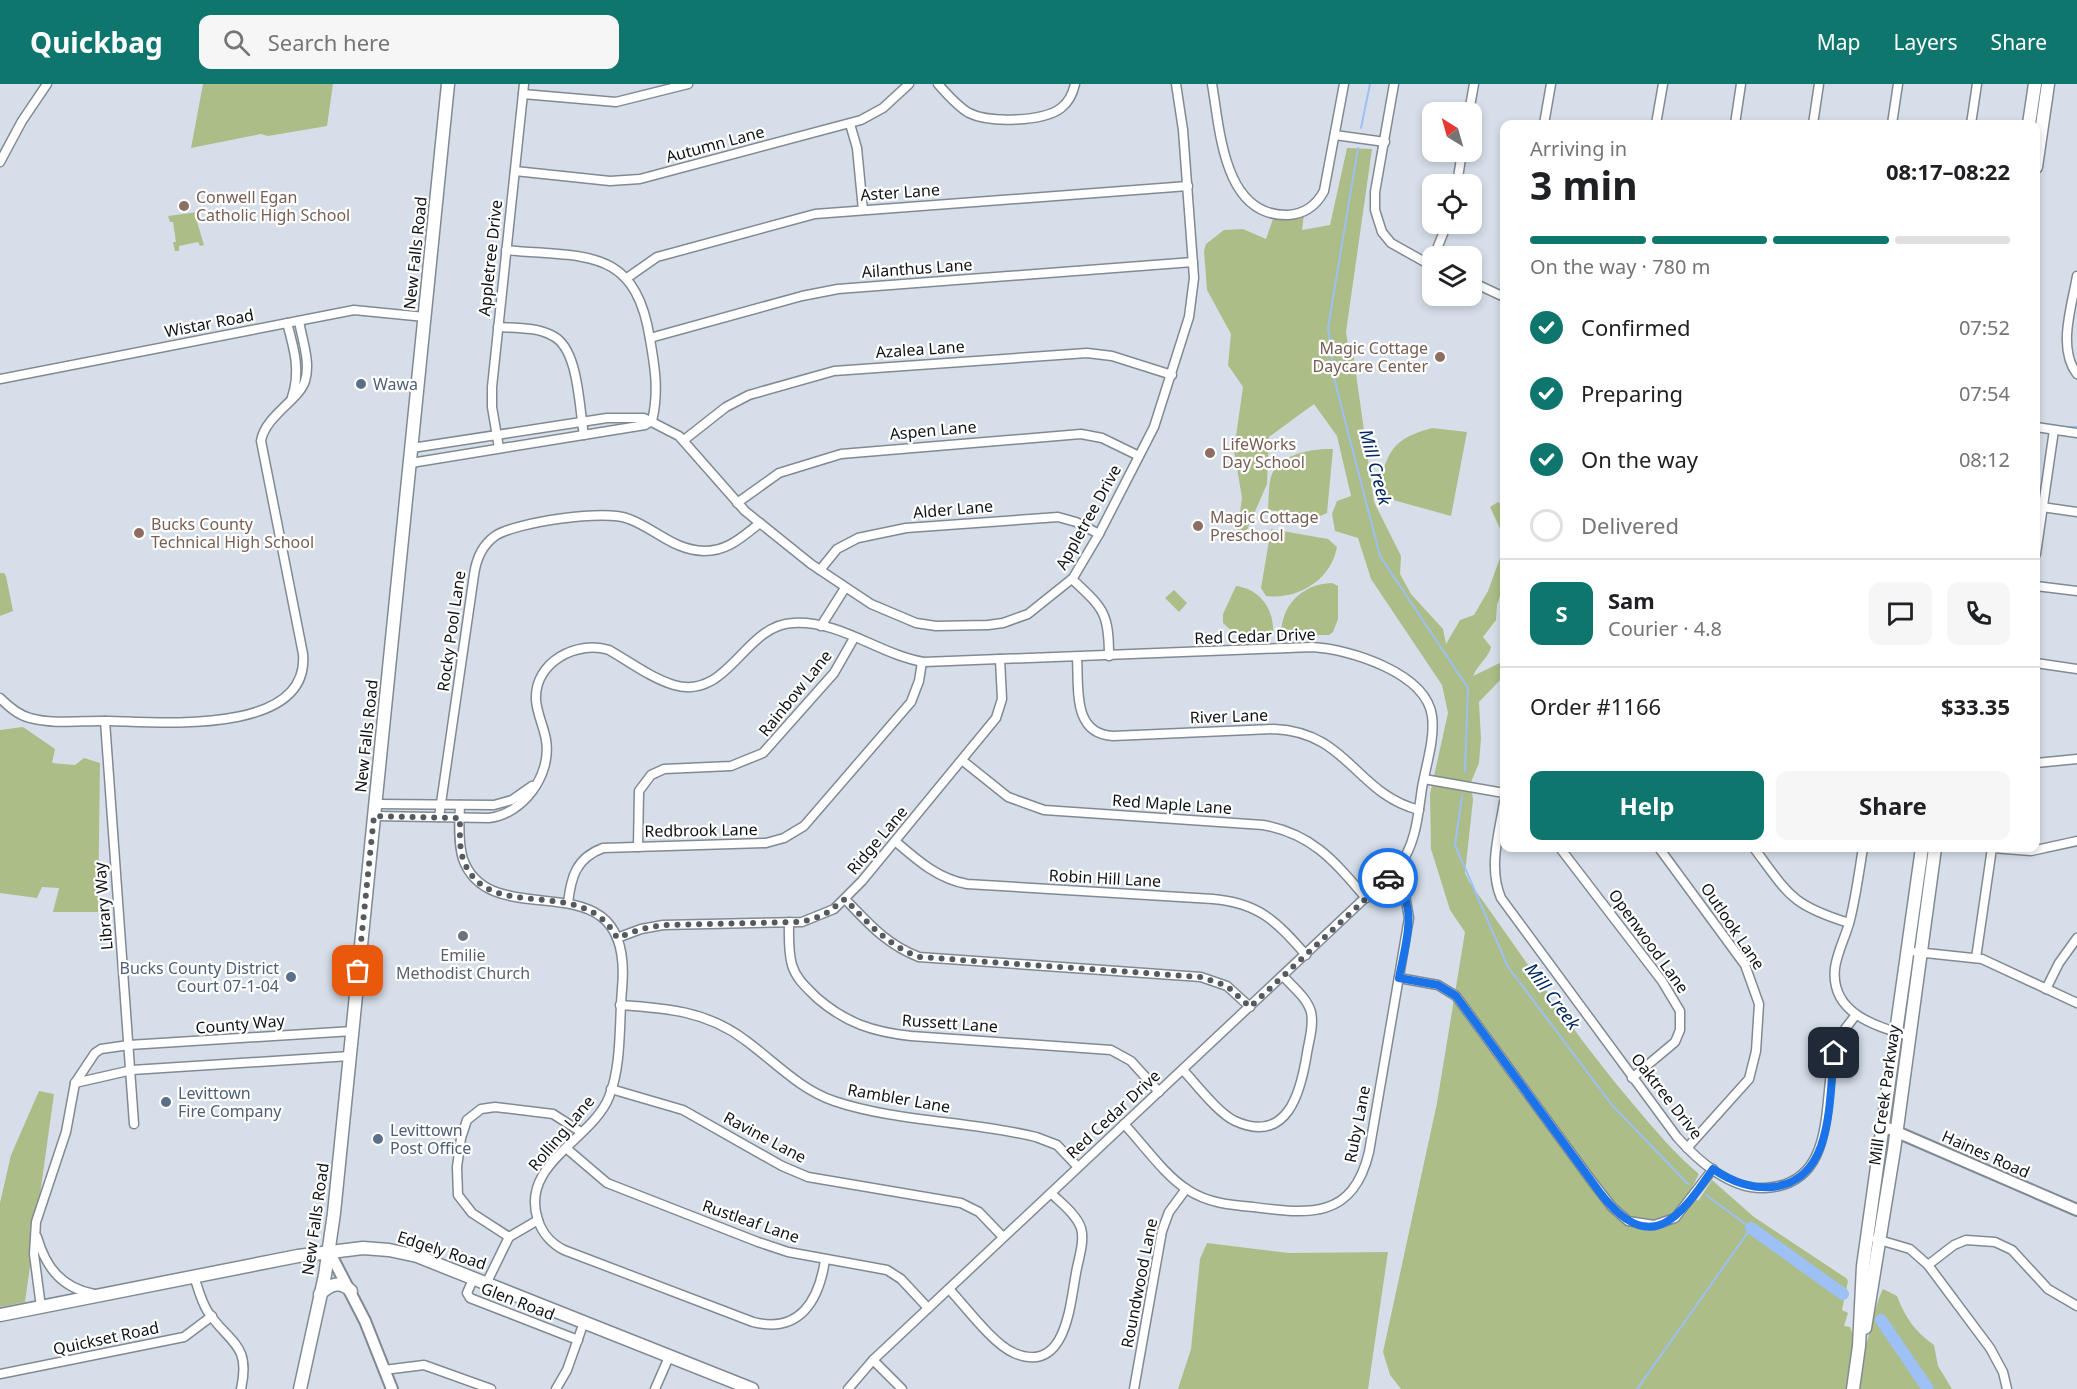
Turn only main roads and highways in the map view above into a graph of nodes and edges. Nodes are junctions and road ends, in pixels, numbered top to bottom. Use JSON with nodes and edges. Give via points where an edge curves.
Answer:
{"nodes":[{"id":1,"x":448,"y":84,"type":"edge"},
{"id":2,"x":2035,"y":84,"type":"edge"},
{"id":3,"x":2048,"y":84,"type":"edge"},
{"id":4,"x":2030,"y":120,"type":"edge"},
{"id":5,"x":2040,"y":139,"type":"edge"},
{"id":6,"x":1921,"y":852,"type":"edge"},
{"id":7,"x":1934,"y":852,"type":"edge"},
{"id":8,"x":329,"y":1251,"type":"junction"},
{"id":9,"x":351,"y":1291,"type":"road end"},
{"id":10,"x":320,"y":1293,"type":"junction"},
{"id":11,"x":0,"y":1315,"type":"edge"},
{"id":12,"x":1858,"y":1346,"type":"junction"},
{"id":13,"x":300,"y":1389,"type":"edge"},
{"id":14,"x":752,"y":1389,"type":"edge"},
{"id":15,"x":1853,"y":1389,"type":"edge"}],
"edges":[{"from":1,"to":8,"type":"main road","name":"New Falls Road"},
{"from":2,"to":4,"type":"main road"},
{"from":3,"to":5,"type":"main road"},
{"from":6,"to":12,"type":"main road","name":"Mill Creek Parkway","via":[[1867,1236]]},
{"from":7,"to":12,"type":"main road","name":"Mill Creek Parkway","via":[[1880,1240]]},
{"from":8,"to":10,"type":"main road","name":"New Falls Road"},
{"from":8,"to":11,"type":"main road","name":"Edgely Road"},
{"from":8,"to":14,"type":"main road","name":"Edgely Road","via":[[389,1250],[417,1256]]},
{"from":9,"to":10,"type":"main road","via":[[336,1284]]},
{"from":10,"to":13,"type":"main road","name":"New Falls Road"},
{"from":12,"to":15,"type":"main road","name":"Mill Creek Parkway"}]}
